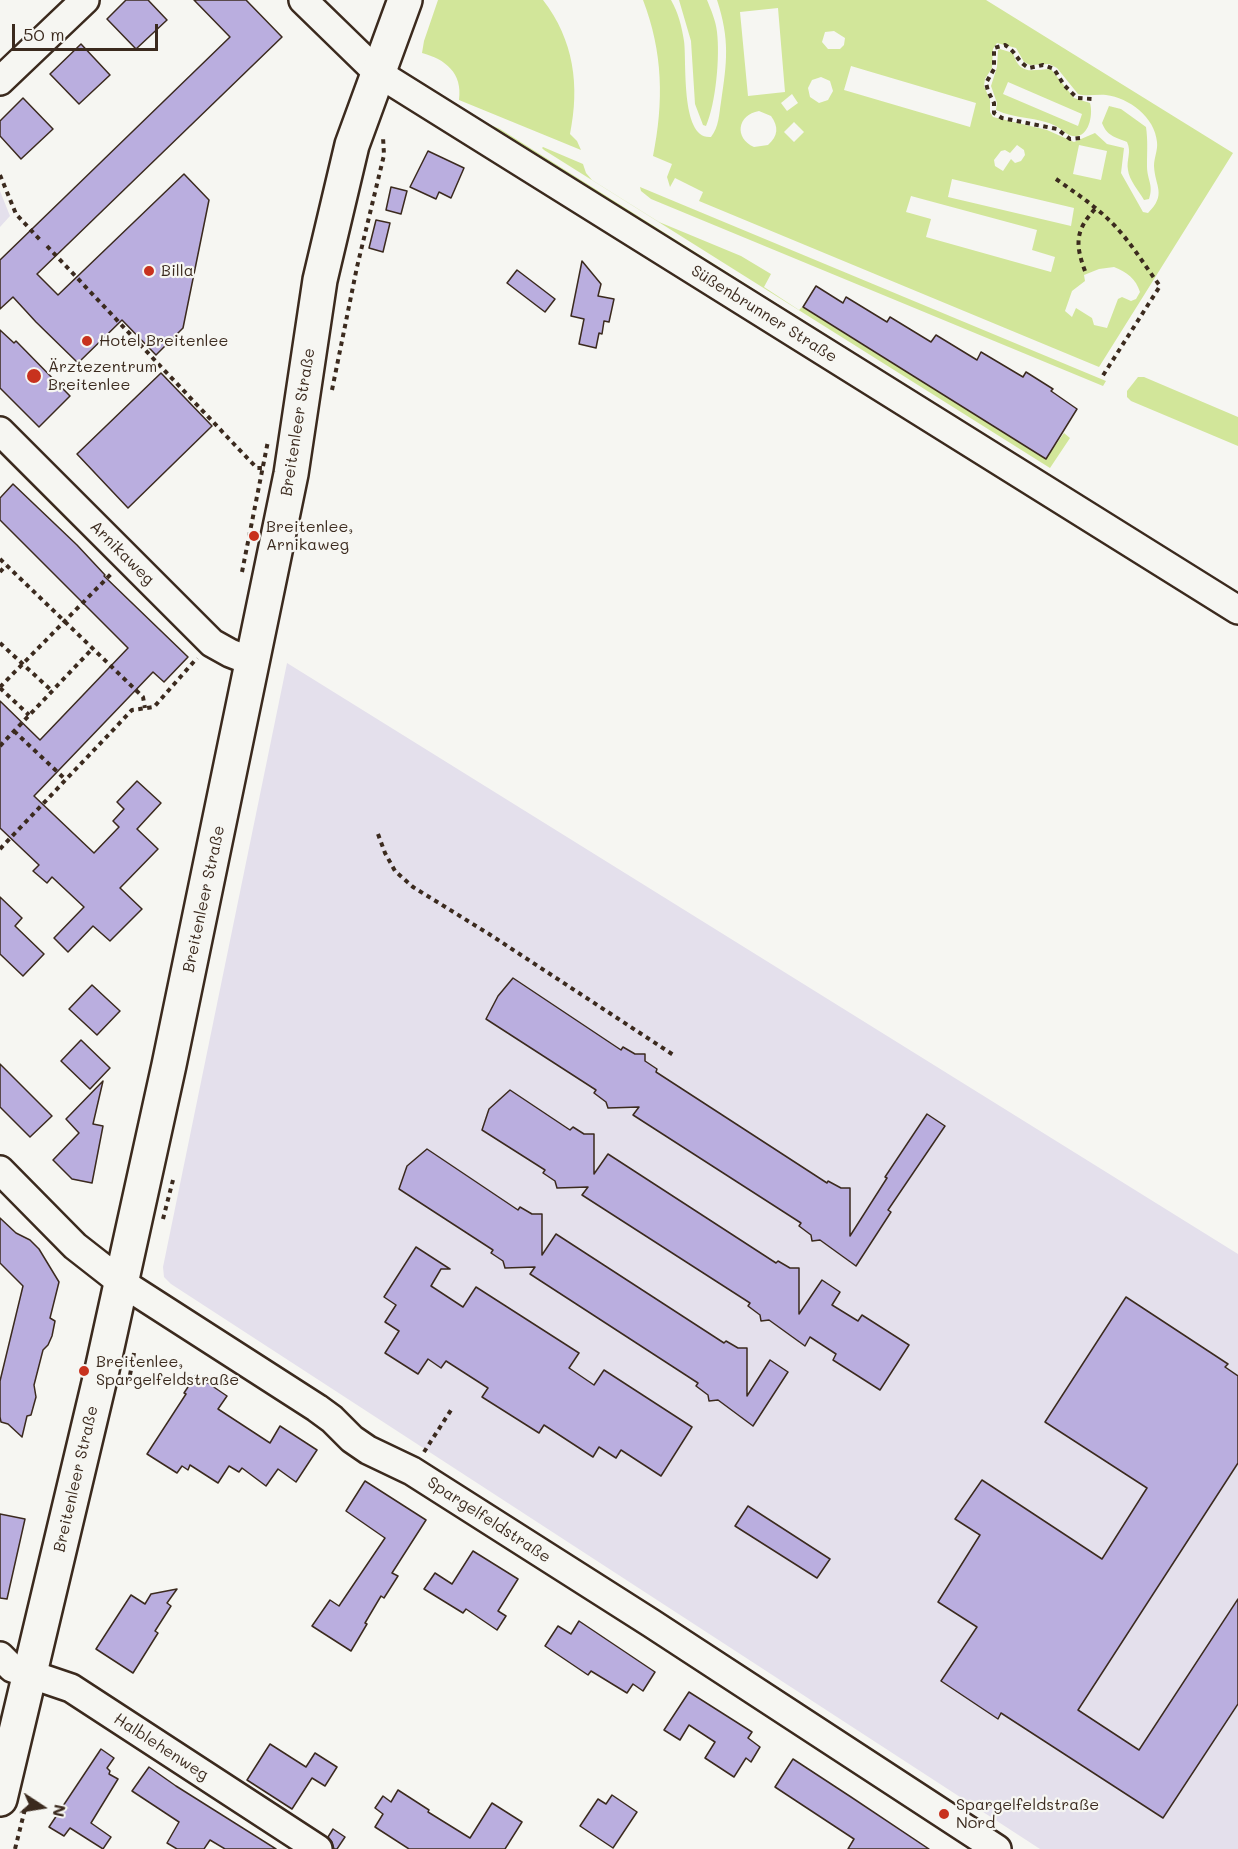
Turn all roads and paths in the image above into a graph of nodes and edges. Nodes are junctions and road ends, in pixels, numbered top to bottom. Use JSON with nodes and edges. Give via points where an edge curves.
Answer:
{"nodes":[{"id":1,"x":85,"y":0,"type":"edge"},
{"id":2,"x":303,"y":0,"type":"edge"},
{"id":3,"x":405,"y":0,"type":"edge"},
{"id":4,"x":378,"y":74,"type":"junction"},
{"id":5,"x":1,"y":78,"type":"edge"},
{"id":6,"x":1093,"y":99,"type":"dead end"},
{"id":7,"x":1080,"y":138,"type":"dead end"},
{"id":8,"x":0,"y":175,"type":"edge"},
{"id":9,"x":1056,"y":179,"type":"dead end"},
{"id":10,"x":1096,"y":208,"type":"junction"},
{"id":11,"x":42,"y":242,"type":"dead end"},
{"id":12,"x":47,"y":246,"type":"dead end"},
{"id":13,"x":1085,"y":272,"type":"dead end"},
{"id":14,"x":1102,"y":376,"type":"dead end"},
{"id":15,"x":4,"y":443,"type":"edge"},
{"id":16,"x":291,"y":474,"type":"junction"},
{"id":17,"x":0,"y":559,"type":"edge"},
{"id":18,"x":6,"y":566,"type":"junction"},
{"id":19,"x":119,"y":566,"type":"dead end"},
{"id":20,"x":0,"y":572,"type":"edge"},
{"id":21,"x":1238,"y":610,"type":"edge"},
{"id":22,"x":64,"y":621,"type":"junction"},
{"id":23,"x":0,"y":643,"type":"edge"},
{"id":24,"x":93,"y":648,"type":"junction"},
{"id":25,"x":204,"y":651,"type":"dead end"},
{"id":26,"x":253,"y":662,"type":"junction"},
{"id":27,"x":22,"y":664,"type":"junction"},
{"id":28,"x":0,"y":687,"type":"edge"},
{"id":29,"x":52,"y":692,"type":"junction"},
{"id":30,"x":145,"y":708,"type":"junction"},
{"id":31,"x":29,"y":715,"type":"junction"},
{"id":32,"x":14,"y":731,"type":"junction"},
{"id":33,"x":0,"y":746,"type":"edge"},
{"id":34,"x":66,"y":780,"type":"junction"},
{"id":35,"x":378,"y":834,"type":"dead end"},
{"id":36,"x":0,"y":849,"type":"edge"},
{"id":37,"x":675,"y":1056,"type":"dead end"},
{"id":38,"x":0,"y":1170,"type":"edge"},
{"id":39,"x":121,"y":1282,"type":"junction"},
{"id":40,"x":453,"y":1407,"type":"dead end"},
{"id":41,"x":412,"y":1470,"type":"junction"},
{"id":42,"x":0,"y":1656,"type":"edge"},
{"id":43,"x":31,"y":1674,"type":"junction"},
{"id":44,"x":0,"y":1799,"type":"edge"},
{"id":45,"x":318,"y":1849,"type":"edge"},
{"id":46,"x":997,"y":1849,"type":"edge"}],
"edges":[{"from":1,"to":5,"type":"street"},
{"from":2,"to":4,"type":"street","name":"Süßenbrunner Straße"},
{"from":3,"to":4,"type":"main road","name":"Breitenleer Straße"},
{"from":4,"to":16,"type":"main road","name":"Breitenleer Straße","via":[[352,145],[320,280]]},
{"from":4,"to":21,"type":"street","name":"Süßenbrunner Straße"},
{"from":6,"to":7,"type":"path","via":[[1077,98],[1054,69],[1029,68],[1005,45],[994,48],[994,69],[986,83],[994,113],[1056,129],[1070,139]]},
{"from":8,"to":11,"type":"path","via":[[16,214]]},
{"from":9,"to":10,"type":"path"},
{"from":10,"to":13,"type":"path","via":[[1077,242]]},
{"from":10,"to":14,"type":"path","via":[[1130,244],[1160,286]]},
{"from":12,"to":16,"type":"path","via":[[257,468]]},
{"from":15,"to":26,"type":"street","name":"Arnikaweg","via":[[212,643]]},
{"from":16,"to":26,"type":"main road","name":"Breitenleer Straße"},
{"from":17,"to":18,"type":"path"},
{"from":18,"to":20,"type":"path"},
{"from":18,"to":22,"type":"path"},
{"from":19,"to":22,"type":"path"},
{"from":22,"to":24,"type":"path"},
{"from":22,"to":27,"type":"path"},
{"from":23,"to":27,"type":"path"},
{"from":24,"to":29,"type":"path"},
{"from":24,"to":30,"type":"path","via":[[143,697]]},
{"from":25,"to":30,"type":"path","via":[[154,706]]},
{"from":26,"to":39,"type":"main road","name":"Breitenleer Straße"},
{"from":27,"to":28,"type":"path"},
{"from":27,"to":29,"type":"path"},
{"from":28,"to":31,"type":"path"},
{"from":29,"to":31,"type":"path"},
{"from":30,"to":34,"type":"path","via":[[132,710]]},
{"from":31,"to":32,"type":"path"},
{"from":32,"to":33,"type":"path"},
{"from":32,"to":34,"type":"path"},
{"from":34,"to":36,"type":"path"},
{"from":35,"to":37,"type":"path","via":[[395,871],[413,887]]},
{"from":38,"to":39,"type":"street","name":"Spargelfeldstraße","via":[[75,1246]]},
{"from":39,"to":41,"type":"street","name":"Spargelfeldstraße","via":[[316,1408],[368,1450]]},
{"from":39,"to":43,"type":"main road","name":"Breitenleer Straße"},
{"from":40,"to":41,"type":"path"},
{"from":41,"to":46,"type":"street","name":"Spargelfeldstraße"},
{"from":42,"to":43,"type":"street","name":"Halblehenweg","via":[[12,1668]]},
{"from":43,"to":44,"type":"main road","name":"Breitenleer Straße"},
{"from":43,"to":45,"type":"street","name":"Halblehenweg","via":[[71,1688]]}]}
